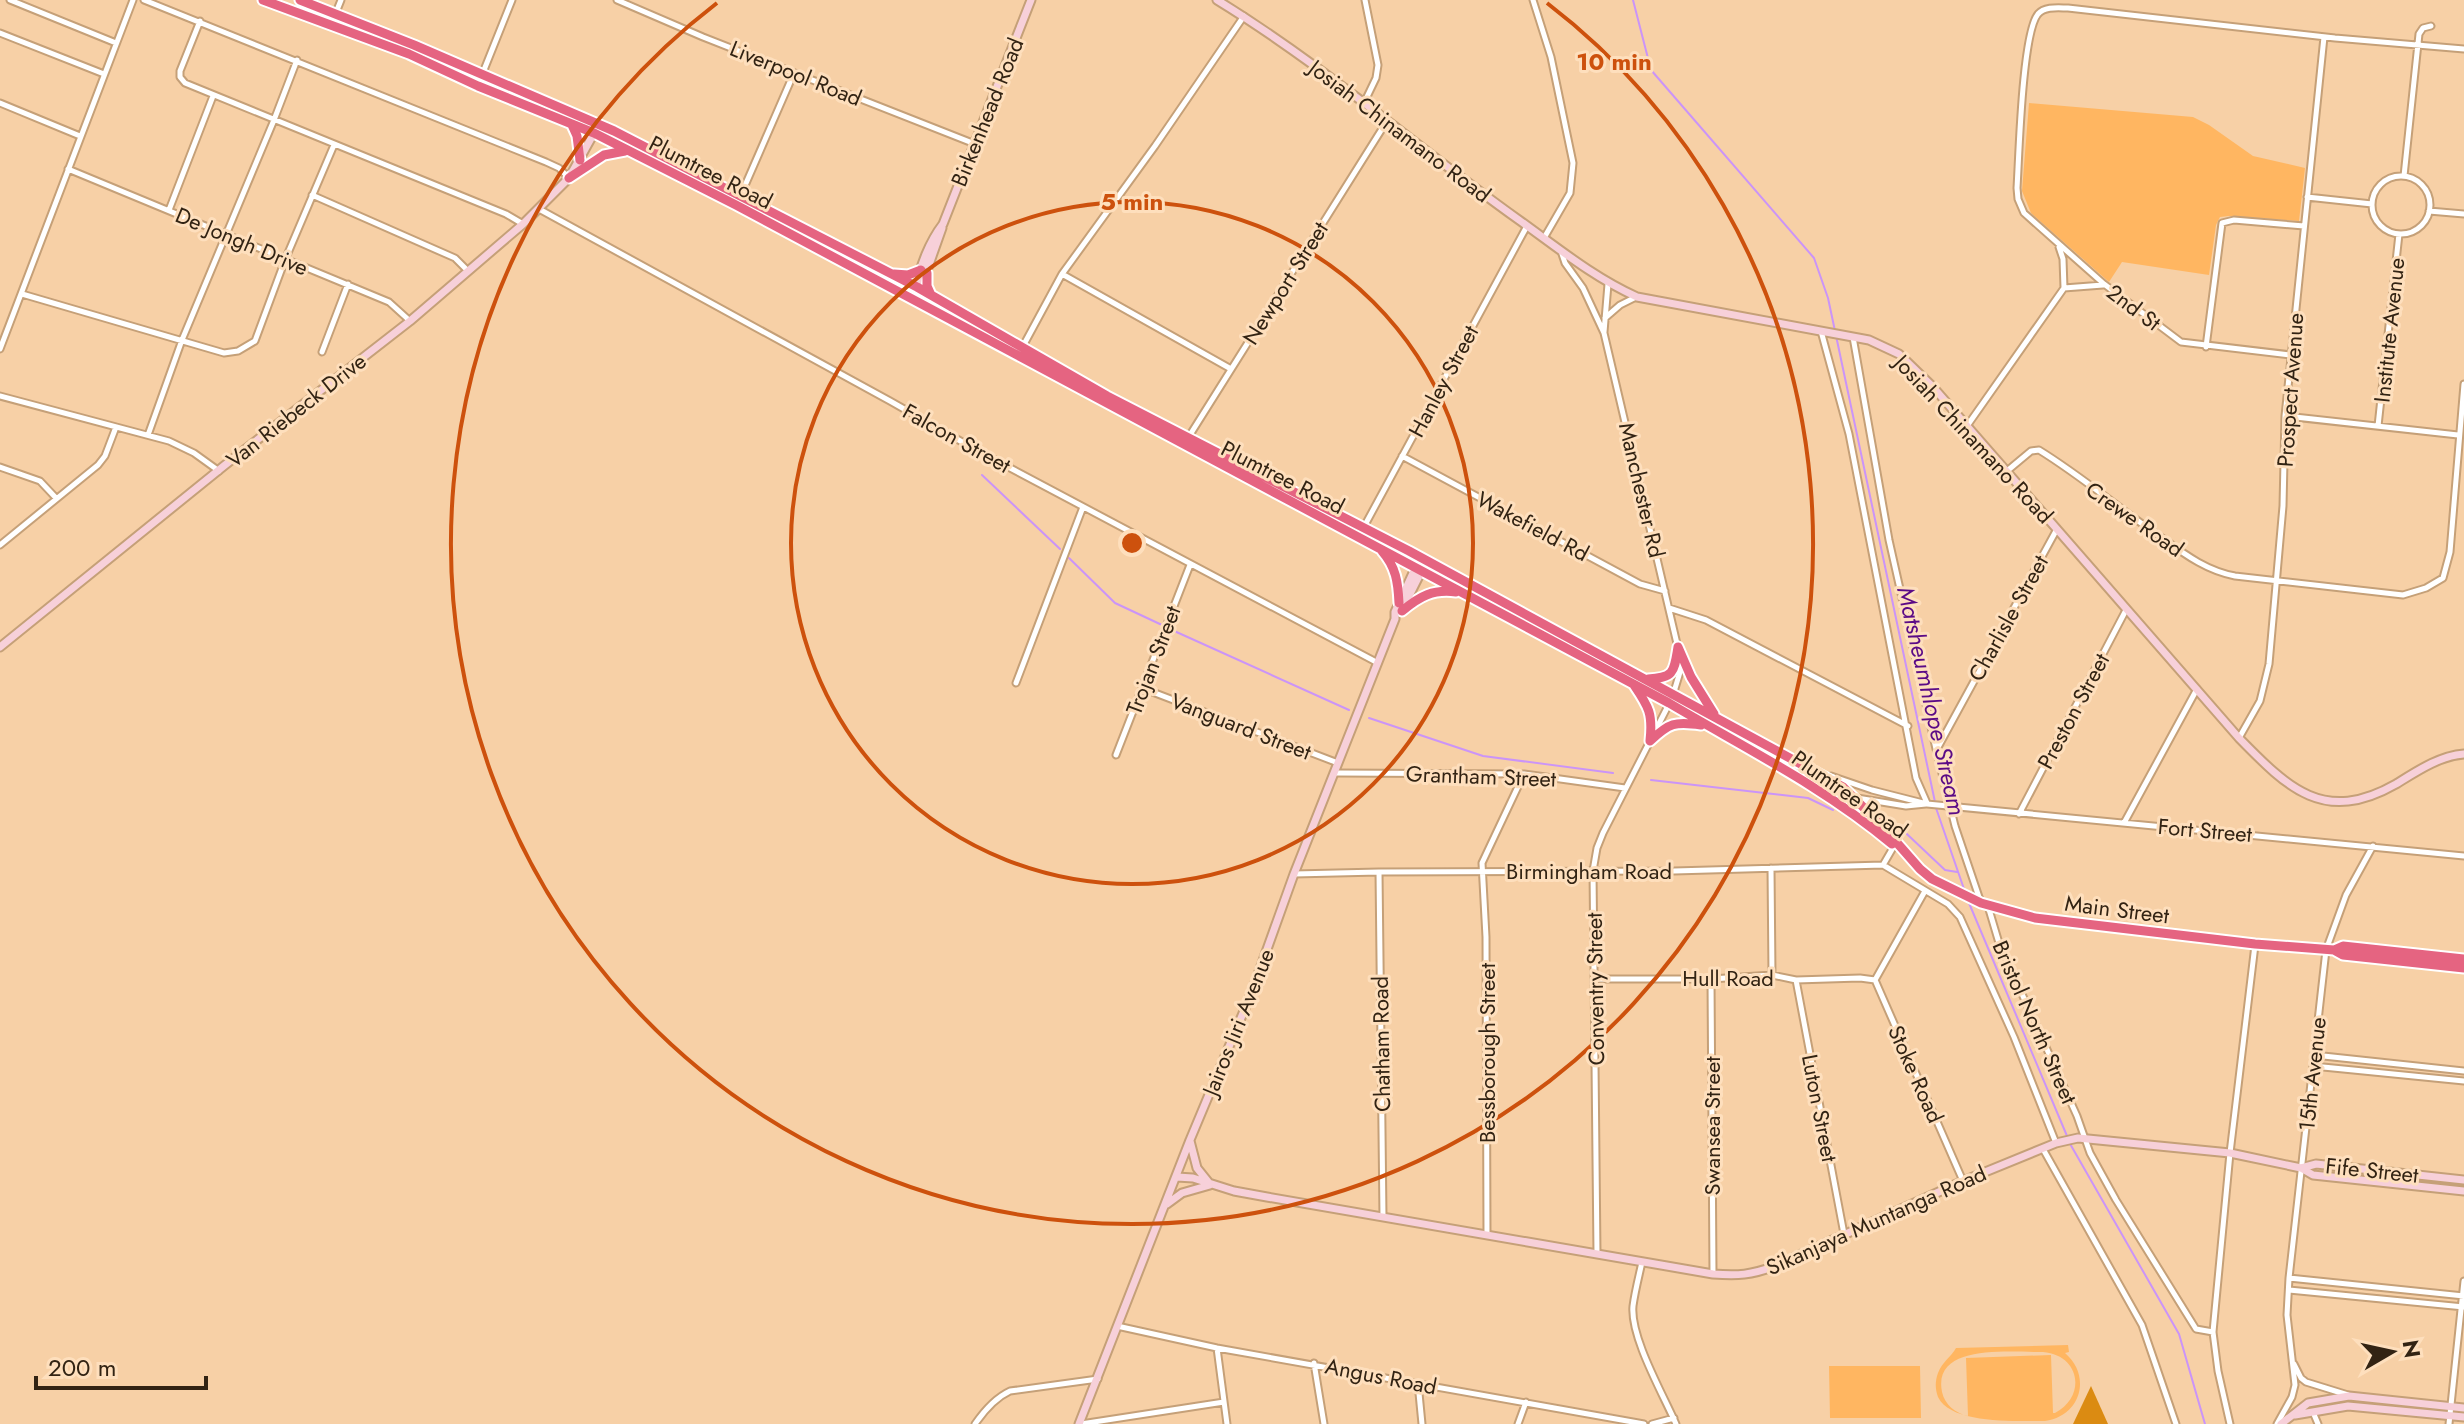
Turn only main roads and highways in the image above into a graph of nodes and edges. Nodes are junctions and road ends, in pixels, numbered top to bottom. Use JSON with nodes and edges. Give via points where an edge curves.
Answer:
{"nodes":[{"id":1,"x":263,"y":0,"type":"edge"},
{"id":2,"x":300,"y":0,"type":"edge"},
{"id":3,"x":579,"y":115,"type":"junction"},
{"id":4,"x":571,"y":125,"type":"junction"},
{"id":5,"x":614,"y":131,"type":"junction"},
{"id":6,"x":594,"y":133,"type":"junction"},
{"id":7,"x":629,"y":151,"type":"junction"},
{"id":8,"x":580,"y":160,"type":"road end"},
{"id":9,"x":569,"y":178,"type":"road end"},
{"id":10,"x":738,"y":200,"type":"junction"},
{"id":11,"x":891,"y":274,"type":"junction"},
{"id":12,"x":917,"y":287,"type":"junction"},
{"id":13,"x":895,"y":291,"type":"junction"},
{"id":14,"x":931,"y":295,"type":"junction"},
{"id":15,"x":928,"y":309,"type":"junction"},
{"id":16,"x":1020,"y":351,"type":"junction"},
{"id":17,"x":1361,"y":532,"type":"junction"},
{"id":18,"x":1377,"y":546,"type":"junction"},
{"id":19,"x":1409,"y":551,"type":"junction"},
{"id":20,"x":1438,"y":567,"type":"junction"},
{"id":21,"x":1419,"y":569,"type":"junction"},
{"id":22,"x":1463,"y":593,"type":"junction"},
{"id":23,"x":1647,"y":679,"type":"junction"},
{"id":24,"x":1632,"y":683,"type":"junction"},
{"id":25,"x":1671,"y":699,"type":"junction"},
{"id":26,"x":1717,"y":719,"type":"junction"},
{"id":27,"x":1708,"y":726,"type":"junction"},
{"id":28,"x":1910,"y":859,"type":"junction"},
{"id":29,"x":2330,"y":950,"type":"junction"},
{"id":30,"x":2464,"y":959,"type":"edge"},
{"id":31,"x":2464,"y":968,"type":"edge"}],
"edges":[{"from":1,"to":4,"type":"highway","name":"Plumtree Road","via":[[409,54]]},
{"from":2,"to":3,"type":"highway","name":"Plumtree Road"},
{"from":3,"to":5,"type":"highway","name":"Plumtree Road"},
{"from":3,"to":6,"type":"highway"},
{"from":4,"to":6,"type":"highway","name":"Plumtree Road"},
{"from":4,"to":8,"type":"highway"},
{"from":5,"to":6,"type":"highway"},
{"from":5,"to":10,"type":"highway","name":"Plumtree Road"},
{"from":6,"to":7,"type":"highway","name":"Plumtree Road"},
{"from":7,"to":9,"type":"highway","via":[[604,155]]},
{"from":7,"to":10,"type":"highway","name":"Plumtree Road"},
{"from":10,"to":11,"type":"highway","name":"Plumtree Road"},
{"from":10,"to":13,"type":"highway","name":"Plumtree Road"},
{"from":11,"to":12,"type":"highway","name":"Plumtree Road"},
{"from":11,"to":14,"type":"highway","via":[[924,271]]},
{"from":12,"to":13,"type":"highway"},
{"from":12,"to":14,"type":"highway","name":"Plumtree Road"},
{"from":12,"to":15,"type":"highway"},
{"from":13,"to":15,"type":"highway","name":"Plumtree Road"},
{"from":14,"to":16,"type":"highway","name":"Plumtree Road"},
{"from":15,"to":16,"type":"highway","name":"Plumtree Road"},
{"from":16,"to":17,"type":"highway","name":"Plumtree Road"},
{"from":17,"to":18,"type":"highway","name":"Plumtree Road"},
{"from":17,"to":19,"type":"highway","name":"Plumtree Road"},
{"from":18,"to":21,"type":"highway","name":"Plumtree Road"},
{"from":18,"to":22,"type":"highway","via":[[1397,576],[1400,607],[1426,594]]},
{"from":19,"to":20,"type":"highway","name":"Plumtree Road"},
{"from":19,"to":21,"type":"highway"},
{"from":20,"to":21,"type":"highway"},
{"from":20,"to":23,"type":"highway","name":"Plumtree Road"},
{"from":21,"to":22,"type":"highway","name":"Plumtree Road"},
{"from":22,"to":24,"type":"highway","name":"Plumtree Road"},
{"from":23,"to":25,"type":"highway","name":"Plumtree Road"},
{"from":23,"to":26,"type":"highway","via":[[1671,675],[1678,647]]},
{"from":24,"to":25,"type":"highway","name":"Plumtree Road"},
{"from":24,"to":27,"type":"highway","via":[[1650,709],[1650,741],[1677,723]]},
{"from":25,"to":26,"type":"highway","name":"Plumtree Road"},
{"from":25,"to":27,"type":"highway","name":"Plumtree Road"},
{"from":26,"to":28,"type":"highway","name":"Plumtree Road","via":[[1843,787]]},
{"from":27,"to":28,"type":"highway","name":"Plumtree Road","via":[[1848,809]]},
{"from":28,"to":29,"type":"highway","name":"Main Street","via":[[1932,879],[1958,892],[2035,918]]},
{"from":29,"to":30,"type":"highway","via":[[2343,946]]},
{"from":29,"to":31,"type":"highway"}]}
